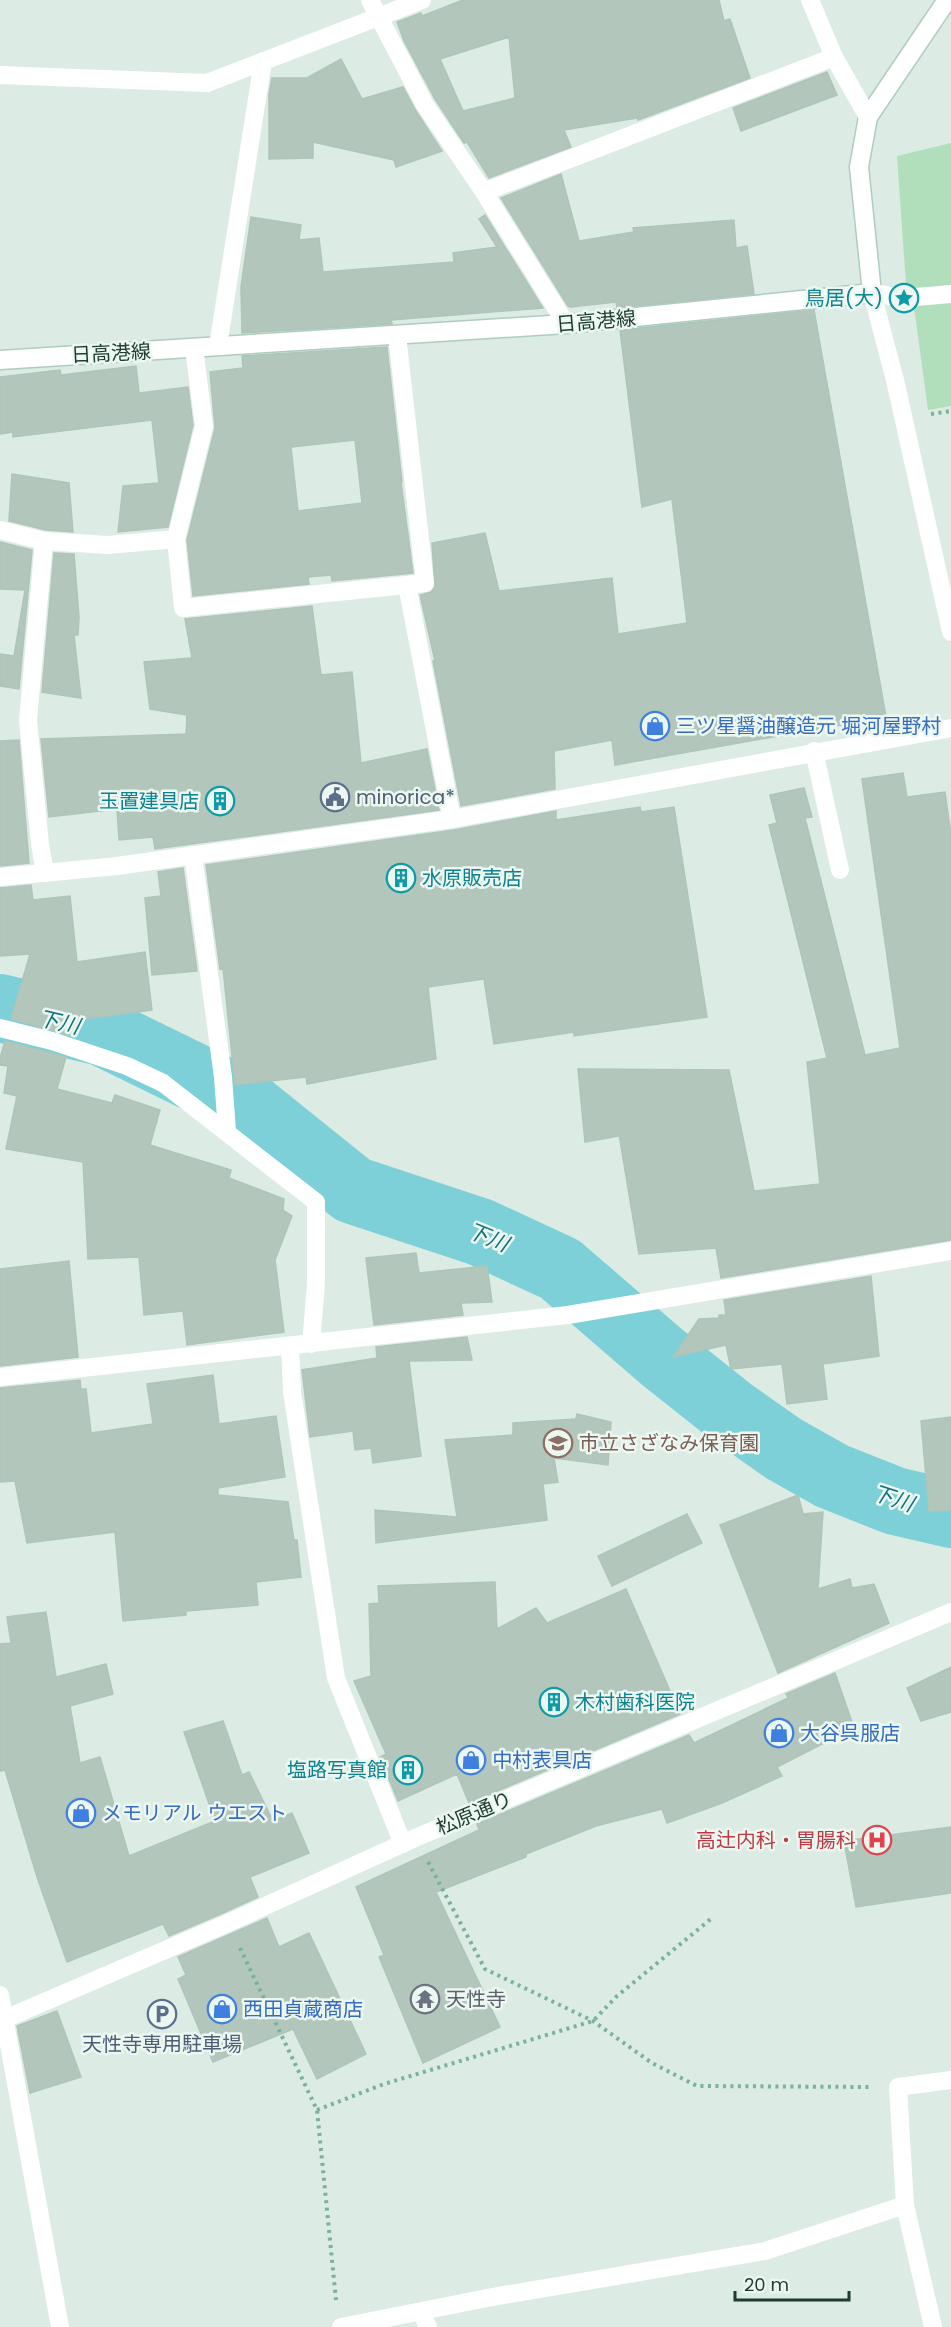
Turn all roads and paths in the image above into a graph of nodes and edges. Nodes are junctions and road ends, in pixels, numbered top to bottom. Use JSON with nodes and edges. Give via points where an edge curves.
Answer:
{"nodes":[{"id":1,"x":370,"y":0,"type":"edge"},
{"id":2,"x":422,"y":0,"type":"edge"},
{"id":3,"x":810,"y":0,"type":"edge"},
{"id":4,"x":947,"y":0,"type":"edge"},
{"id":5,"x":378,"y":18,"type":"junction"},
{"id":6,"x":834,"y":57,"type":"junction"},
{"id":7,"x":262,"y":62,"type":"junction"},
{"id":8,"x":0,"y":75,"type":"edge"},
{"id":9,"x":868,"y":117,"type":"junction"},
{"id":10,"x":484,"y":192,"type":"junction"},
{"id":11,"x":872,"y":293,"type":"junction"},
{"id":12,"x":951,"y":294,"type":"edge"},
{"id":13,"x":566,"y":324,"type":"junction"},
{"id":14,"x":397,"y":335,"type":"junction"},
{"id":15,"x":218,"y":346,"type":"junction"},
{"id":16,"x":194,"y":348,"type":"junction"},
{"id":17,"x":0,"y":360,"type":"edge"},
{"id":18,"x":0,"y":530,"type":"edge"},
{"id":19,"x":176,"y":539,"type":"junction"},
{"id":20,"x":44,"y":541,"type":"junction"},
{"id":21,"x":407,"y":585,"type":"junction"},
{"id":22,"x":951,"y":632,"type":"edge"},
{"id":23,"x":951,"y":728,"type":"edge"},
{"id":24,"x":814,"y":751,"type":"junction"},
{"id":25,"x":452,"y":819,"type":"junction"},
{"id":26,"x":193,"y":855,"type":"junction"},
{"id":27,"x":840,"y":870,"type":"dead end"},
{"id":28,"x":45,"y":873,"type":"junction"},
{"id":29,"x":0,"y":877,"type":"edge"},
{"id":30,"x":0,"y":1028,"type":"edge"},
{"id":31,"x":227,"y":1125,"type":"junction"},
{"id":32,"x":951,"y":1251,"type":"edge"},
{"id":33,"x":311,"y":1344,"type":"junction"},
{"id":34,"x":290,"y":1346,"type":"junction"},
{"id":35,"x":0,"y":1377,"type":"edge"},
{"id":36,"x":951,"y":1612,"type":"edge"},
{"id":37,"x":409,"y":1841,"type":"junction"},
{"id":38,"x":712,"y":1918,"type":"dead end"},
{"id":39,"x":228,"y":1923,"type":"junction"},
{"id":40,"x":0,"y":1995,"type":"edge"},
{"id":41,"x":3,"y":2020,"type":"edge"},
{"id":42,"x":593,"y":2021,"type":"junction"},
{"id":43,"x":951,"y":2080,"type":"edge"},
{"id":44,"x":898,"y":2087,"type":"junction"},
{"id":45,"x":317,"y":2110,"type":"junction"},
{"id":46,"x":905,"y":2205,"type":"junction"},
{"id":47,"x":337,"y":2304,"type":"dead end"},
{"id":48,"x":425,"y":2320,"type":"edge"},
{"id":49,"x":60,"y":2327,"type":"edge"},
{"id":50,"x":341,"y":2327,"type":"edge"},
{"id":51,"x":933,"y":2327,"type":"edge"}],
"edges":[{"from":1,"to":5,"type":"street"},
{"from":2,"to":5,"type":"street"},
{"from":3,"to":6,"type":"street"},
{"from":4,"to":9,"type":"street"},
{"from":5,"to":7,"type":"street"},
{"from":5,"to":10,"type":"street","via":[[425,105]]},
{"from":6,"to":9,"type":"street"},
{"from":6,"to":10,"type":"street"},
{"from":7,"to":8,"type":"street","via":[[207,82]]},
{"from":7,"to":15,"type":"street"},
{"from":9,"to":11,"type":"street","via":[[859,167]]},
{"from":10,"to":13,"type":"street"},
{"from":11,"to":12,"type":"street","name":"日高港線","via":[[904,298]]},
{"from":11,"to":13,"type":"street","name":"日高港線"},
{"from":11,"to":22,"type":"street"},
{"from":13,"to":14,"type":"street","name":"日高港線"},
{"from":14,"to":15,"type":"street","name":"日高港線"},
{"from":14,"to":21,"type":"street","via":[[425,583]]},
{"from":15,"to":16,"type":"street","name":"日高港線"},
{"from":16,"to":17,"type":"street","name":"日高港線"},
{"from":16,"to":19,"type":"street","via":[[204,426]]},
{"from":18,"to":20,"type":"street"},
{"from":19,"to":20,"type":"street","via":[[108,546]]},
{"from":19,"to":21,"type":"street","via":[[183,608]]},
{"from":20,"to":28,"type":"street","via":[[28,720]]},
{"from":21,"to":25,"type":"street"},
{"from":23,"to":24,"type":"street"},
{"from":24,"to":25,"type":"street"},
{"from":24,"to":27,"type":"street"},
{"from":25,"to":26,"type":"street"},
{"from":26,"to":28,"type":"street"},
{"from":26,"to":31,"type":"street"},
{"from":28,"to":29,"type":"street"},
{"from":30,"to":31,"type":"street","via":[[127,1066],[163,1083]]},
{"from":31,"to":33,"type":"street","via":[[316,1202]]},
{"from":32,"to":33,"type":"street","via":[[568,1315]]},
{"from":33,"to":34,"type":"street"},
{"from":34,"to":35,"type":"street"},
{"from":34,"to":37,"type":"street","via":[[292,1392],[336,1678]]},
{"from":36,"to":37,"type":"street","name":"松原通り"},
{"from":37,"to":39,"type":"street","name":"松原通り"},
{"from":37,"to":42,"type":"path","via":[[485,1969]]},
{"from":38,"to":42,"type":"path","via":[[616,1997]]},
{"from":39,"to":41,"type":"street","name":"松原通り"},
{"from":39,"to":45,"type":"path"},
{"from":40,"to":41,"type":"street"},
{"from":41,"to":49,"type":"street"},
{"from":42,"to":44,"type":"path","via":[[652,2063],[697,2086]]},
{"from":42,"to":45,"type":"path","via":[[384,2084]]},
{"from":43,"to":44,"type":"street"},
{"from":44,"to":46,"type":"street"},
{"from":45,"to":47,"type":"path"},
{"from":46,"to":48,"type":"street","via":[[765,2251],[492,2297]]},
{"from":46,"to":51,"type":"street"},
{"from":48,"to":50,"type":"street"}]}
